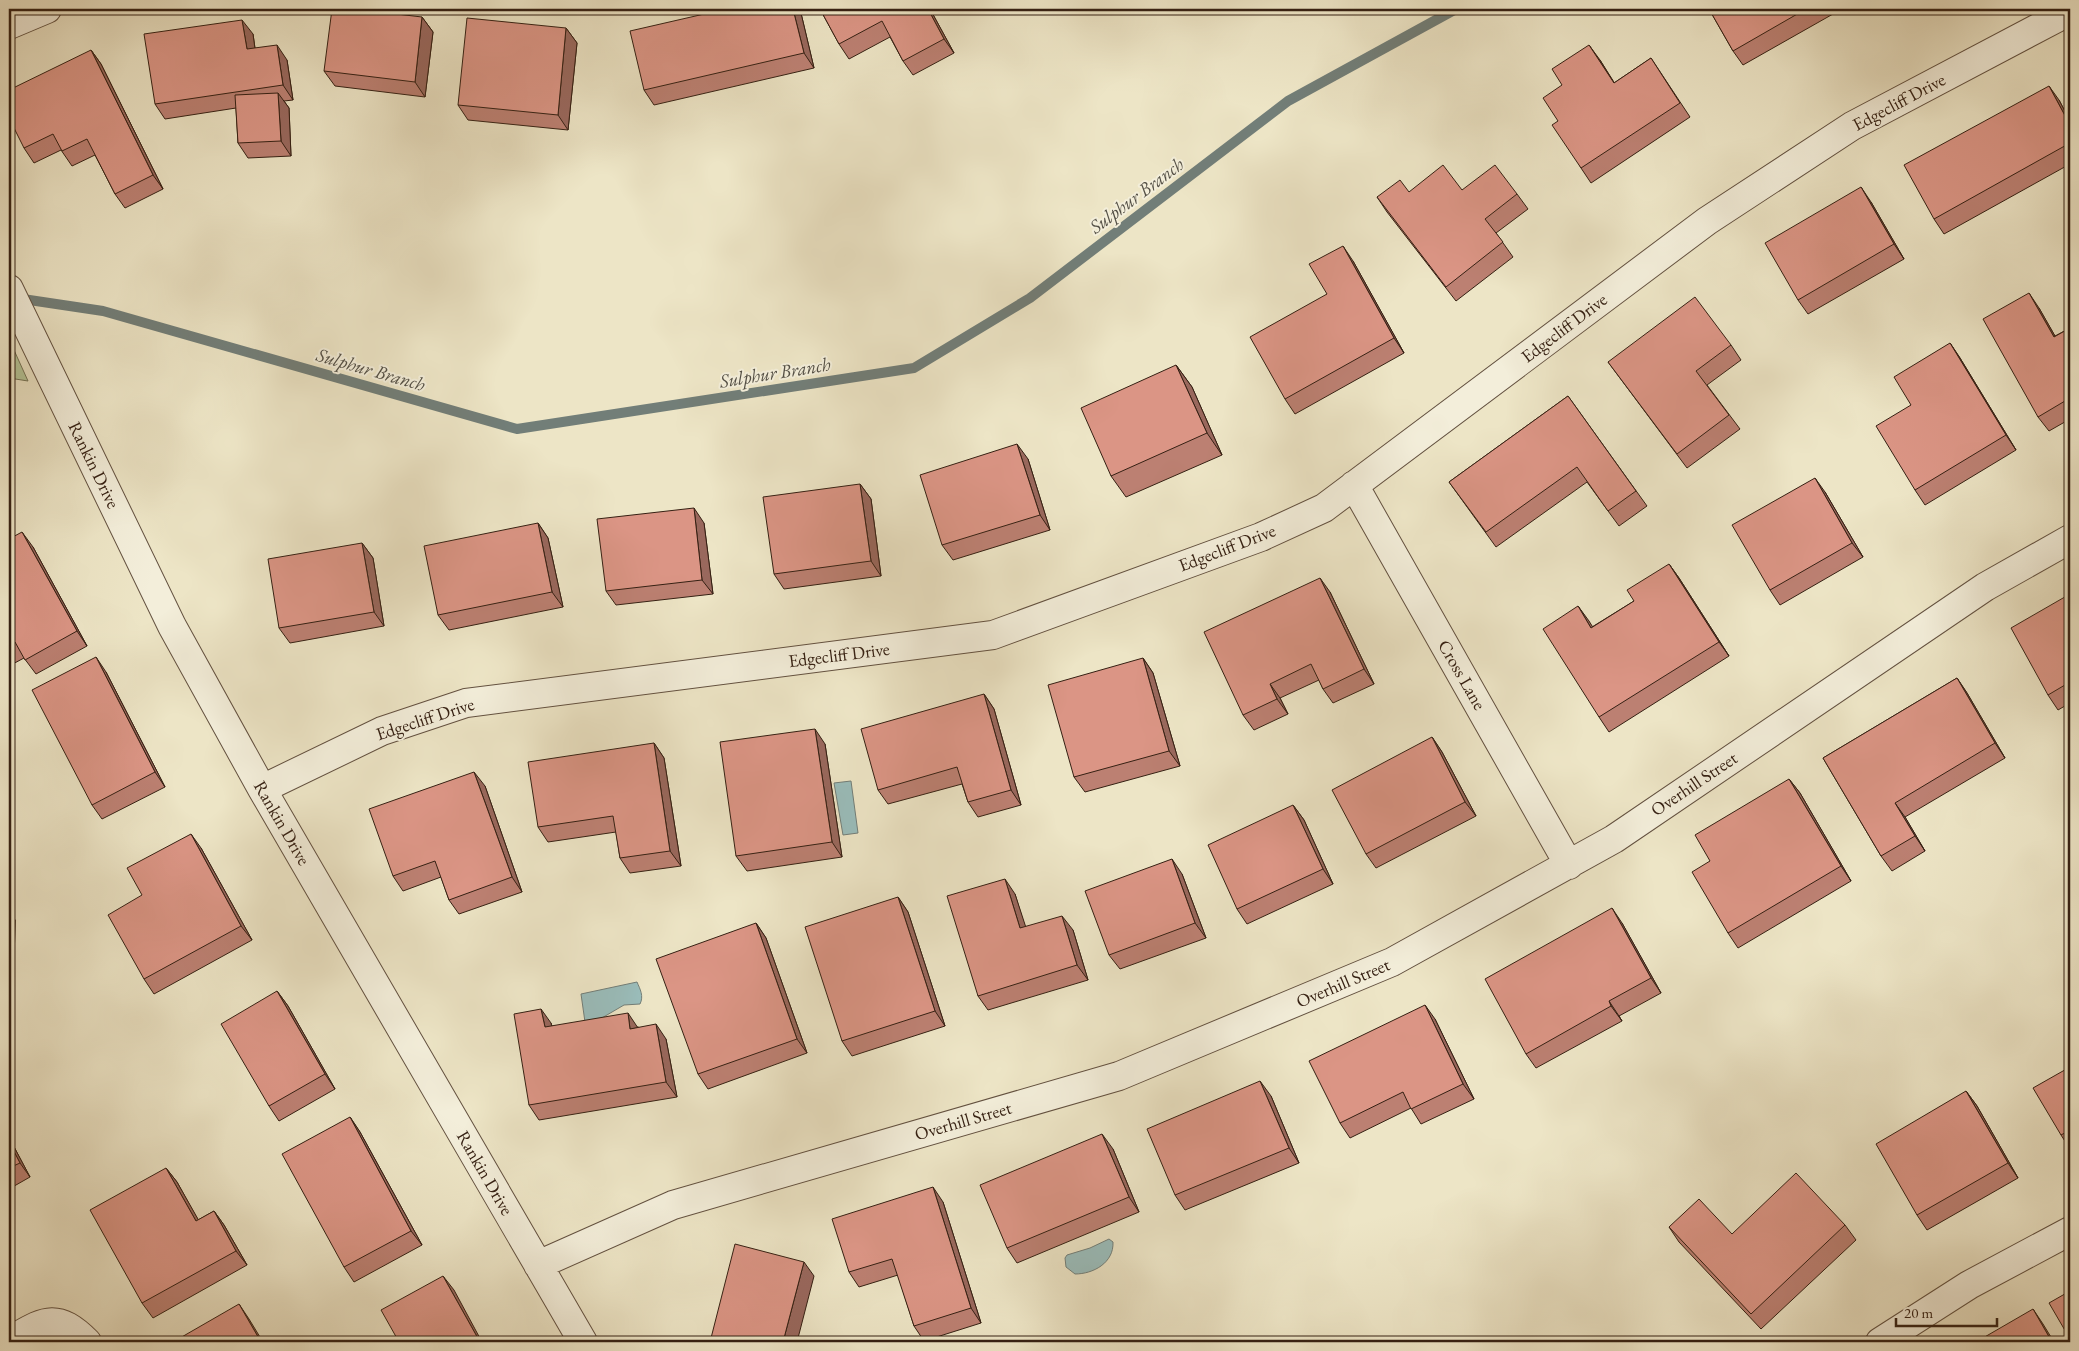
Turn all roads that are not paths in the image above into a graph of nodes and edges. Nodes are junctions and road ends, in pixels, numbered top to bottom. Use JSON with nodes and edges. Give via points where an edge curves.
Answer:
{"nodes":[{"id":1,"x":47,"y":9,"type":"edge"},
{"id":2,"x":2070,"y":12,"type":"edge"},
{"id":3,"x":9,"y":25,"type":"edge"},
{"id":4,"x":9,"y":289,"type":"edge"},
{"id":5,"x":1354,"y":486,"type":"junction"},
{"id":6,"x":2070,"y":539,"type":"edge"},
{"id":7,"x":262,"y":788,"type":"junction"},
{"id":8,"x":1569,"y":865,"type":"junction"},
{"id":9,"x":2070,"y":1231,"type":"edge"},
{"id":10,"x":538,"y":1265,"type":"junction"},
{"id":11,"x":9,"y":1341,"type":"edge"},
{"id":12,"x":87,"y":1342,"type":"edge"},
{"id":13,"x":583,"y":1342,"type":"edge"},
{"id":14,"x":1880,"y":1342,"type":"edge"}],
"edges":[{"from":1,"to":3,"type":"street"},
{"from":2,"to":5,"type":"street","name":"Edgecliff Drive","via":[[1852,126],[1707,221]]},
{"from":4,"to":7,"type":"street","name":"Rankin Drive","via":[[172,626]]},
{"from":5,"to":7,"type":"street","name":"Edgecliff Drive","via":[[1324,508],[1261,537],[993,635],[466,703],[382,731]]},
{"from":5,"to":8,"type":"street","name":"Cross Lane"},
{"from":6,"to":8,"type":"street","name":"Overhill Street","via":[[1985,586],[1614,839]]},
{"from":7,"to":10,"type":"street","name":"Rankin Drive"},
{"from":8,"to":10,"type":"street","name":"Overhill Street","via":[[1392,962],[1119,1076],[673,1205]]},
{"from":9,"to":14,"type":"street","via":[[1969,1285]]},
{"from":10,"to":13,"type":"street","name":"Rankin Drive"},
{"from":11,"to":12,"type":"street","via":[[44,1322],[59,1322],[75,1330]]}]}
